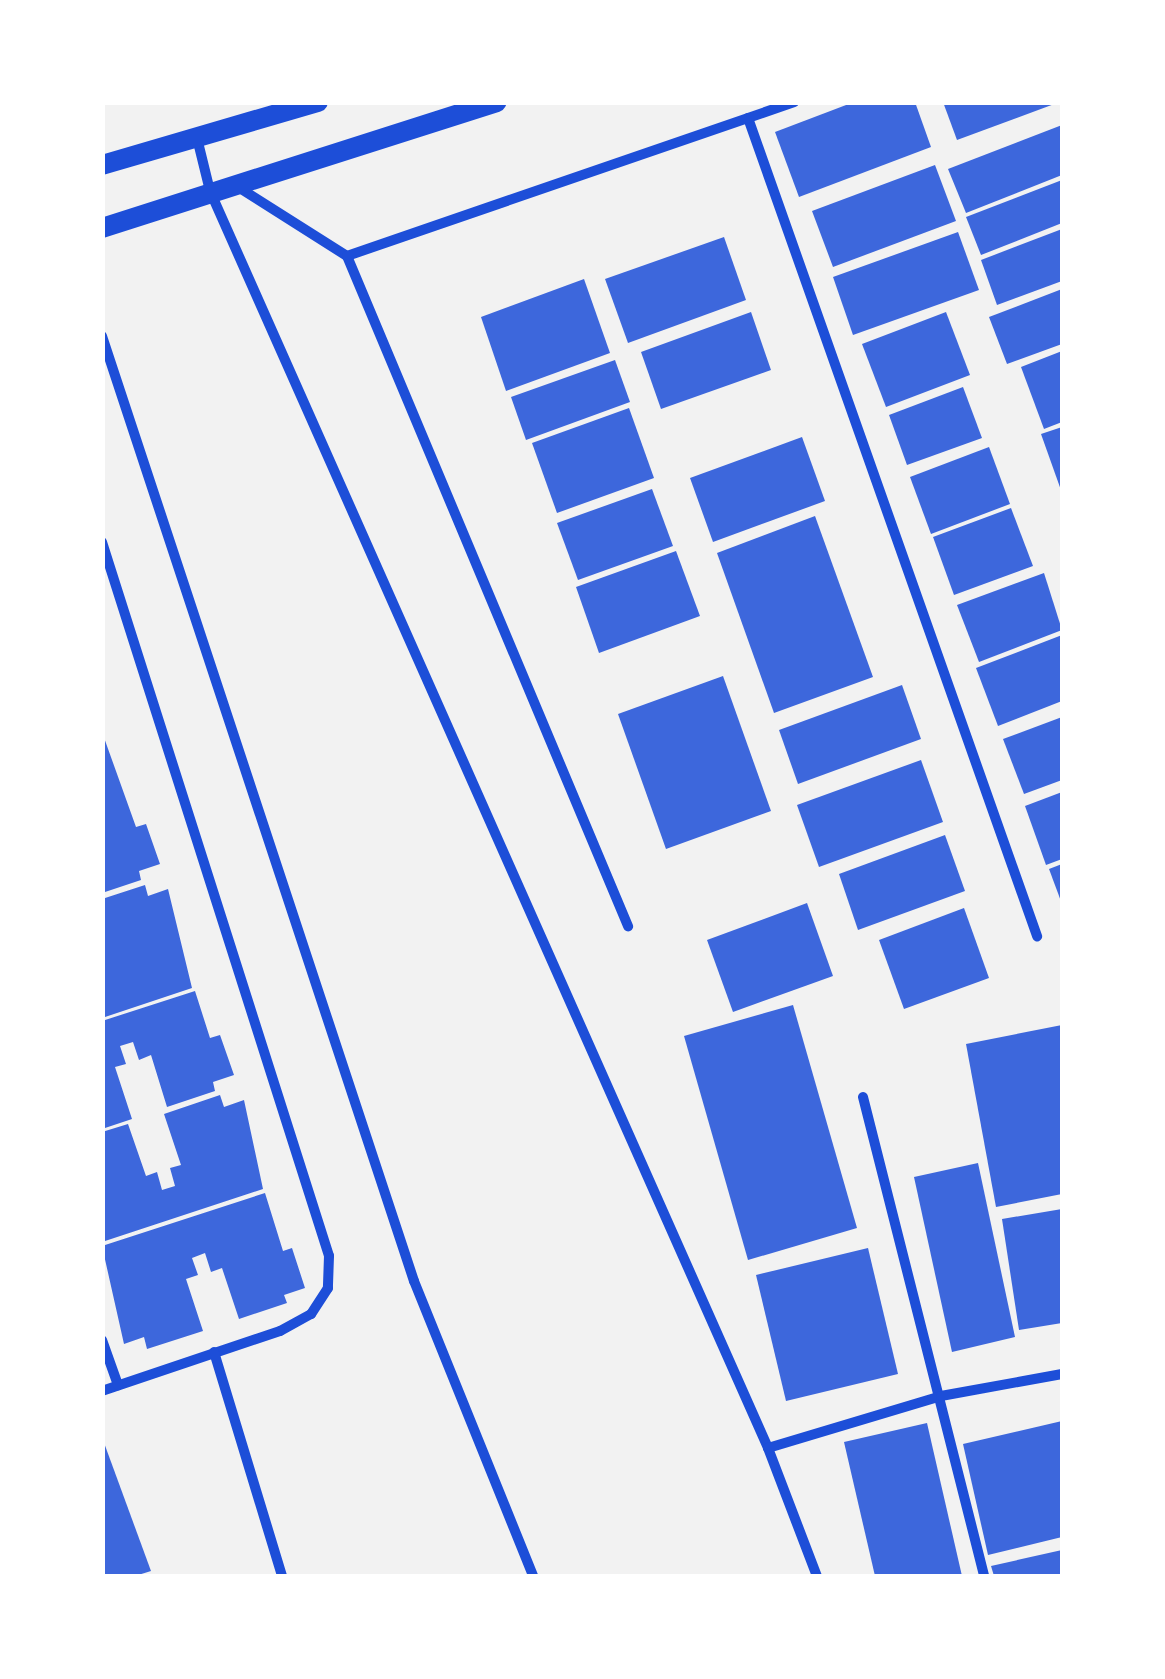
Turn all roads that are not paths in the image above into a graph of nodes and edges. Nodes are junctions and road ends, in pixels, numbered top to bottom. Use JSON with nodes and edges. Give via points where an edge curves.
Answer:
{"nodes":[{"id":1,"x":318,"y":102,"type":"edge"},
{"id":2,"x":496,"y":102,"type":"edge"},
{"id":3,"x":794,"y":102,"type":"edge"},
{"id":4,"x":748,"y":118,"type":"junction"},
{"id":5,"x":198,"y":138,"type":"junction"},
{"id":6,"x":102,"y":165,"type":"edge"},
{"id":7,"x":234,"y":185,"type":"junction"},
{"id":8,"x":210,"y":191,"type":"junction"},
{"id":9,"x":102,"y":228,"type":"edge"},
{"id":10,"x":347,"y":256,"type":"junction"},
{"id":11,"x":102,"y":336,"type":"edge"},
{"id":12,"x":102,"y":542,"type":"edge"},
{"id":13,"x":628,"y":926,"type":"dead end"},
{"id":14,"x":1037,"y":936,"type":"dead end"},
{"id":15,"x":864,"y":1097,"type":"dead end"},
{"id":16,"x":102,"y":1340,"type":"edge"},
{"id":17,"x":214,"y":1352,"type":"junction"},
{"id":18,"x":1062,"y":1374,"type":"edge"},
{"id":19,"x":118,"y":1386,"type":"junction"},
{"id":20,"x":102,"y":1390,"type":"edge"},
{"id":21,"x":941,"y":1396,"type":"junction"},
{"id":22,"x":768,"y":1448,"type":"junction"},
{"id":23,"x":282,"y":1576,"type":"edge"},
{"id":24,"x":533,"y":1576,"type":"edge"},
{"id":25,"x":817,"y":1576,"type":"edge"},
{"id":26,"x":984,"y":1576,"type":"edge"}],
"edges":[{"from":1,"to":5,"type":"main road"},
{"from":2,"to":7,"type":"main road"},
{"from":3,"to":4,"type":"street"},
{"from":4,"to":10,"type":"street"},
{"from":4,"to":14,"type":"street"},
{"from":5,"to":6,"type":"main road"},
{"from":5,"to":8,"type":"street"},
{"from":7,"to":8,"type":"main road"},
{"from":7,"to":10,"type":"street"},
{"from":8,"to":9,"type":"main road"},
{"from":8,"to":22,"type":"street"},
{"from":10,"to":13,"type":"street"},
{"from":11,"to":24,"type":"street","via":[[414,1282]]},
{"from":12,"to":17,"type":"street","via":[[329,1256],[328,1288],[311,1314],[280,1332]]},
{"from":15,"to":21,"type":"street"},
{"from":16,"to":19,"type":"street"},
{"from":17,"to":19,"type":"street"},
{"from":17,"to":23,"type":"street"},
{"from":18,"to":21,"type":"street"},
{"from":19,"to":20,"type":"street"},
{"from":21,"to":22,"type":"street"},
{"from":21,"to":26,"type":"street"},
{"from":22,"to":25,"type":"street"}]}
